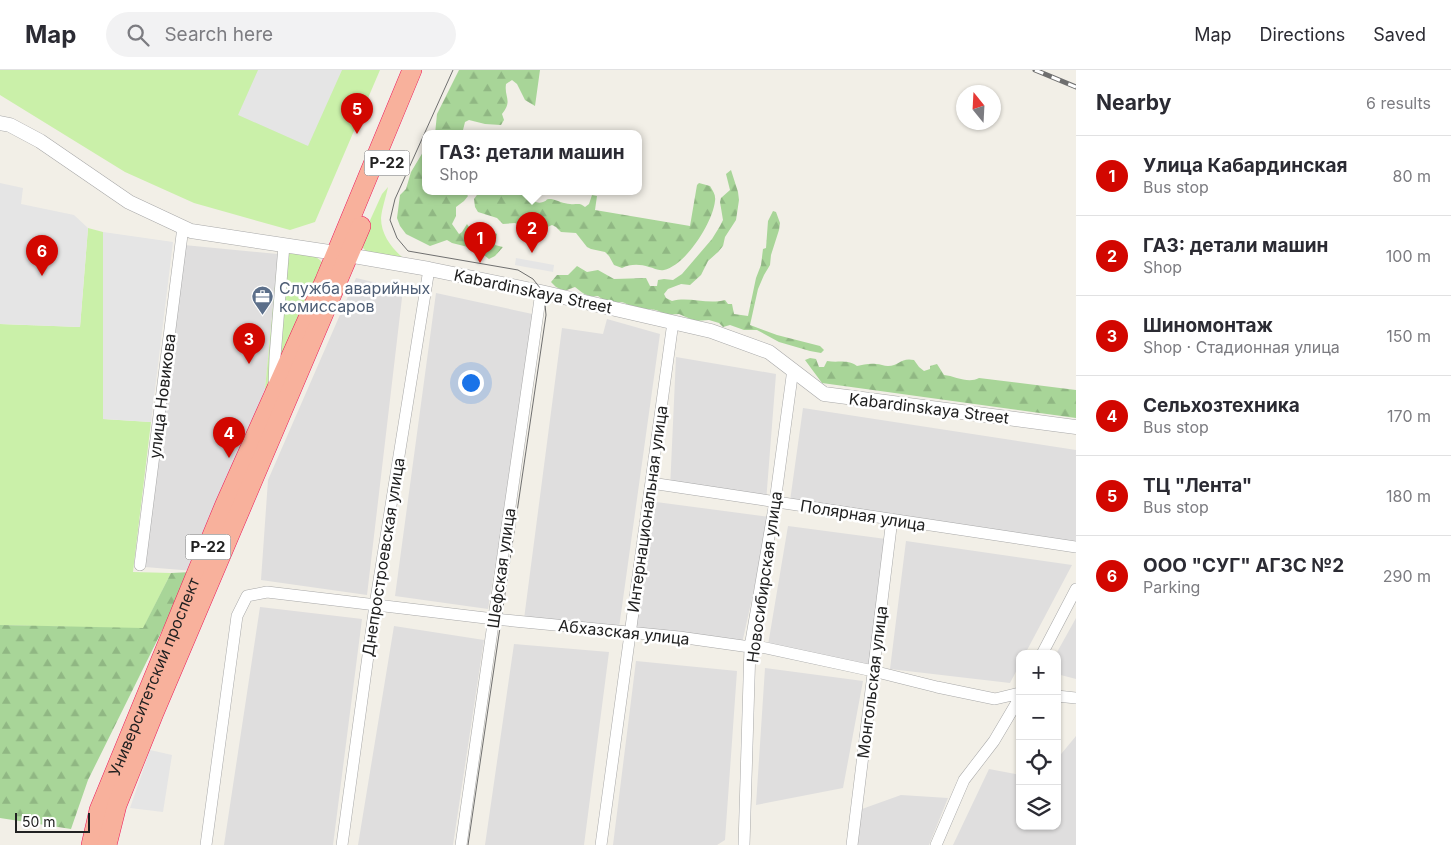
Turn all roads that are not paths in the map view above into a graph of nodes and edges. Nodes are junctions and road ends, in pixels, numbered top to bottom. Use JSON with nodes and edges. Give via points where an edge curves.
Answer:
{"nodes":[{"id":1,"x":412,"y":70,"type":"edge"},
{"id":2,"x":426,"y":70,"type":"edge"},
{"id":3,"x":0,"y":123,"type":"edge"},
{"id":4,"x":183,"y":227,"type":"junction"},
{"id":5,"x":284,"y":245,"type":"junction"},
{"id":6,"x":343,"y":255,"type":"junction"},
{"id":7,"x":429,"y":269,"type":"junction"},
{"id":8,"x":540,"y":292,"type":"junction"},
{"id":9,"x":673,"y":322,"type":"junction"},
{"id":10,"x":793,"y":370,"type":"junction"},
{"id":11,"x":273,"y":396,"type":"junction"},
{"id":12,"x":1076,"y":427,"type":"edge"},
{"id":13,"x":651,"y":483,"type":"junction"},
{"id":14,"x":775,"y":502,"type":"junction"},
{"id":15,"x":892,"y":519,"type":"junction"},
{"id":16,"x":1076,"y":547,"type":"edge"},
{"id":17,"x":140,"y":565,"type":"dead end"},
{"id":18,"x":1076,"y":589,"type":"edge"},
{"id":19,"x":375,"y":605,"type":"junction"},
{"id":20,"x":494,"y":619,"type":"junction"},
{"id":21,"x":630,"y":632,"type":"junction"},
{"id":22,"x":750,"y":647,"type":"junction"},
{"id":23,"x":1044,"y":650,"type":"edge"},
{"id":24,"x":873,"y":672,"type":"junction"},
{"id":25,"x":1016,"y":695,"type":"edge"},
{"id":26,"x":1061,"y":696,"type":"edge"},
{"id":27,"x":1076,"y":698,"type":"edge"},
{"id":28,"x":1016,"y":702,"type":"edge"},
{"id":29,"x":91,"y":845,"type":"edge"},
{"id":30,"x":106,"y":845,"type":"edge"},
{"id":31,"x":206,"y":845,"type":"edge"},
{"id":32,"x":342,"y":845,"type":"edge"},
{"id":33,"x":461,"y":845,"type":"edge"},
{"id":34,"x":601,"y":845,"type":"edge"},
{"id":35,"x":744,"y":845,"type":"edge"},
{"id":36,"x":852,"y":845,"type":"edge"},
{"id":37,"x":936,"y":845,"type":"edge"}],
"edges":[{"from":1,"to":6,"type":"highway","name":"Университетский проспект","number":"Р-22"},
{"from":2,"to":6,"type":"highway","name":"Университетский проспект","number":"Р-22"},
{"from":3,"to":4,"type":"street","name":"Kabardinskaya Street","via":[[40,141],[129,202]]},
{"from":4,"to":5,"type":"street","name":"Kabardinskaya Street"},
{"from":4,"to":17,"type":"street","name":"улица Новикова"},
{"from":5,"to":6,"type":"street","name":"Kabardinskaya Street"},
{"from":5,"to":11,"type":"street"},
{"from":6,"to":7,"type":"street","name":"Kabardinskaya Street"},
{"from":6,"to":11,"type":"highway","name":"Университетский проспект","number":"Р-22"},
{"from":6,"to":30,"type":"highway","name":"Университетский проспект","number":"Р-22","via":[[117,805]]},
{"from":7,"to":8,"type":"street","name":"Kabardinskaya Street"},
{"from":7,"to":19,"type":"street","name":"Днепростроевская улица"},
{"from":8,"to":9,"type":"street","name":"Kabardinskaya Street"},
{"from":8,"to":20,"type":"street","name":"Шефская улица"},
{"from":9,"to":10,"type":"street","name":"Kabardinskaya Street","via":[[711,331],[769,352]]},
{"from":9,"to":13,"type":"street","name":"Интернациональная улица"},
{"from":10,"to":12,"type":"street","name":"Kabardinskaya Street","via":[[824,394]]},
{"from":10,"to":14,"type":"street","name":"Новосибирская улица"},
{"from":11,"to":29,"type":"highway","name":"Университетский проспект","number":"Р-22","via":[[99,810]]},
{"from":13,"to":14,"type":"street","name":"Полярная улица"},
{"from":13,"to":21,"type":"street","name":"Интернациональная улица"},
{"from":14,"to":15,"type":"street","name":"Полярная улица"},
{"from":14,"to":22,"type":"street","name":"Новосибирская улица"},
{"from":15,"to":16,"type":"street","name":"Полярная улица"},
{"from":15,"to":24,"type":"street","name":"Монгольская улица"},
{"from":18,"to":23,"type":"street"},
{"from":19,"to":20,"type":"street","name":"Абхазская улица"},
{"from":19,"to":31,"type":"street","name":"Абхазская улица","via":[[267,592],[247,596],[237,616]]},
{"from":19,"to":32,"type":"street","name":"Днепростроевская улица"},
{"from":20,"to":21,"type":"street","name":"Абхазская улица"},
{"from":20,"to":33,"type":"street","name":"Шефская улица"},
{"from":21,"to":22,"type":"street","name":"Абхазская улица"},
{"from":21,"to":34,"type":"street","name":"Интернациональная улица"},
{"from":22,"to":24,"type":"street","name":"Абхазская улица"},
{"from":22,"to":35,"type":"street","name":"Новосибирская улица"},
{"from":24,"to":25,"type":"street","name":"Абхазская улица","via":[[995,698]]},
{"from":24,"to":36,"type":"street","name":"Монгольская улица"},
{"from":26,"to":27,"type":"street"},
{"from":28,"to":37,"type":"street","via":[[994,741],[964,780]]}]}
